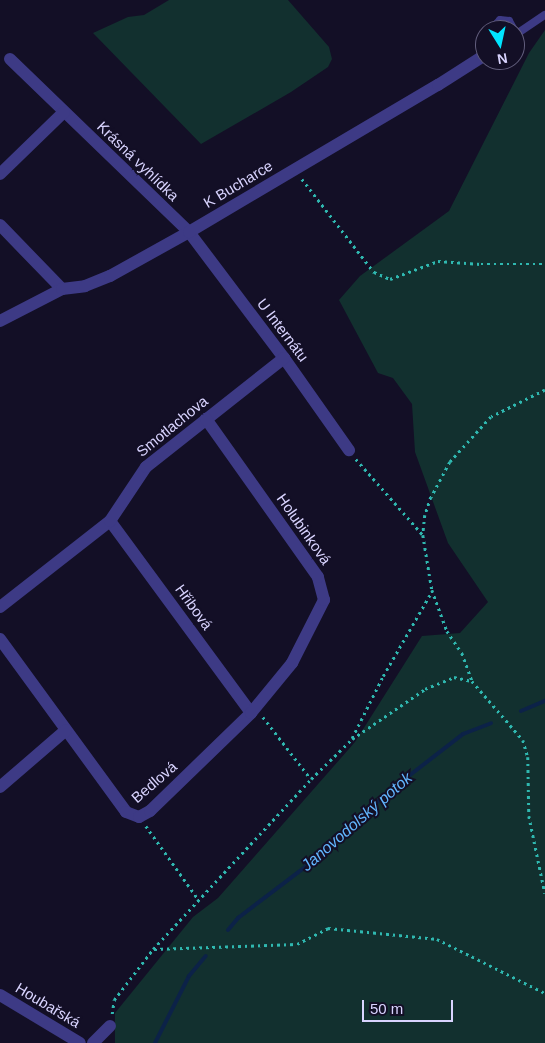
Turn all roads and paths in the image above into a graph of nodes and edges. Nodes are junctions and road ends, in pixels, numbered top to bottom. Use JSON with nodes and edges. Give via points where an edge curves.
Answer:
{"nodes":[{"id":1,"x":545,"y":14,"type":"edge"},
{"id":2,"x":525,"y":28,"type":"edge"},
{"id":3,"x":10,"y":59,"type":"dead end"},
{"id":4,"x":475,"y":59,"type":"edge"},
{"id":5,"x":64,"y":112,"type":"junction"},
{"id":6,"x":294,"y":170,"type":"junction"},
{"id":7,"x":0,"y":174,"type":"edge"},
{"id":8,"x":0,"y":225,"type":"edge"},
{"id":9,"x":189,"y":232,"type":"junction"},
{"id":10,"x":545,"y":264,"type":"edge"},
{"id":11,"x":62,"y":289,"type":"junction"},
{"id":12,"x":0,"y":321,"type":"edge"},
{"id":13,"x":284,"y":358,"type":"junction"},
{"id":14,"x":545,"y":390,"type":"edge"},
{"id":15,"x":206,"y":419,"type":"junction"},
{"id":16,"x":349,"y":450,"type":"joint"},
{"id":17,"x":110,"y":521,"type":"junction"},
{"id":18,"x":423,"y":535,"type":"junction"},
{"id":19,"x":432,"y":590,"type":"junction"},
{"id":20,"x":0,"y":606,"type":"edge"},
{"id":21,"x":0,"y":639,"type":"edge"},
{"id":22,"x":472,"y":681,"type":"junction"},
{"id":23,"x":251,"y":713,"type":"junction"},
{"id":24,"x":66,"y":730,"type":"junction"},
{"id":25,"x":352,"y":739,"type":"junction"},
{"id":26,"x":311,"y":779,"type":"junction"},
{"id":27,"x":0,"y":787,"type":"edge"},
{"id":28,"x":139,"y":817,"type":"junction"},
{"id":29,"x":545,"y":893,"type":"edge"},
{"id":30,"x":198,"y":899,"type":"junction"},
{"id":31,"x":153,"y":949,"type":"junction"},
{"id":32,"x":545,"y":993,"type":"edge"},
{"id":33,"x":0,"y":995,"type":"edge"},
{"id":34,"x":110,"y":1026,"type":"joint"},
{"id":35,"x":80,"y":1043,"type":"edge"},
{"id":36,"x":92,"y":1043,"type":"edge"}],
"edges":[{"from":1,"to":2,"type":"lane"},
{"from":3,"to":5,"type":"street","name":"Krásná vyhlídka"},
{"from":4,"to":6,"type":"street","name":"K Bucharce","via":[[438,85]]},
{"from":5,"to":7,"type":"street"},
{"from":5,"to":9,"type":"street","name":"Krásná vyhlídka"},
{"from":6,"to":9,"type":"street","name":"K Bucharce"},
{"from":6,"to":10,"type":"path","via":[[374,272],[390,279],[438,260]]},
{"from":8,"to":11,"type":"street"},
{"from":9,"to":11,"type":"street","name":"K Bucharce","via":[[110,276],[86,286]]},
{"from":9,"to":13,"type":"street","name":"U Internátu"},
{"from":11,"to":12,"type":"street","name":"K Bucharce"},
{"from":13,"to":15,"type":"street","name":"Smotlachova"},
{"from":13,"to":16,"type":"street","name":"U Internátu"},
{"from":14,"to":18,"type":"path","via":[[491,417],[450,462],[431,496]]},
{"from":15,"to":17,"type":"street","name":"Smotlachova","via":[[146,467]]},
{"from":15,"to":23,"type":"street","name":"Holubinková","via":[[318,576],[324,600],[292,663]]},
{"from":16,"to":18,"type":"path"},
{"from":17,"to":20,"type":"street","name":"Smotlachova"},
{"from":17,"to":23,"type":"street","name":"Hřibová"},
{"from":18,"to":19,"type":"path"},
{"from":19,"to":22,"type":"path","via":[[447,631],[462,653]]},
{"from":19,"to":25,"type":"path"},
{"from":21,"to":24,"type":"street","name":"Bedlová"},
{"from":22,"to":25,"type":"path","via":[[454,677],[425,689]]},
{"from":22,"to":29,"type":"path","via":[[523,740],[528,757],[529,816]]},
{"from":23,"to":26,"type":"path","via":[[262,715]]},
{"from":23,"to":28,"type":"street","name":"Bedlová","via":[[150,811]]},
{"from":24,"to":27,"type":"street"},
{"from":24,"to":28,"type":"street","name":"Bedlová","via":[[126,812]]},
{"from":25,"to":26,"type":"path"},
{"from":26,"to":30,"type":"path"},
{"from":28,"to":30,"type":"path"},
{"from":30,"to":31,"type":"path"},
{"from":31,"to":32,"type":"path","via":[[297,944],[328,928],[437,939]]},
{"from":31,"to":34,"type":"path","via":[[114,1000]]},
{"from":33,"to":35,"type":"street","name":"Houbařská"},
{"from":34,"to":36,"type":"street"}]}
